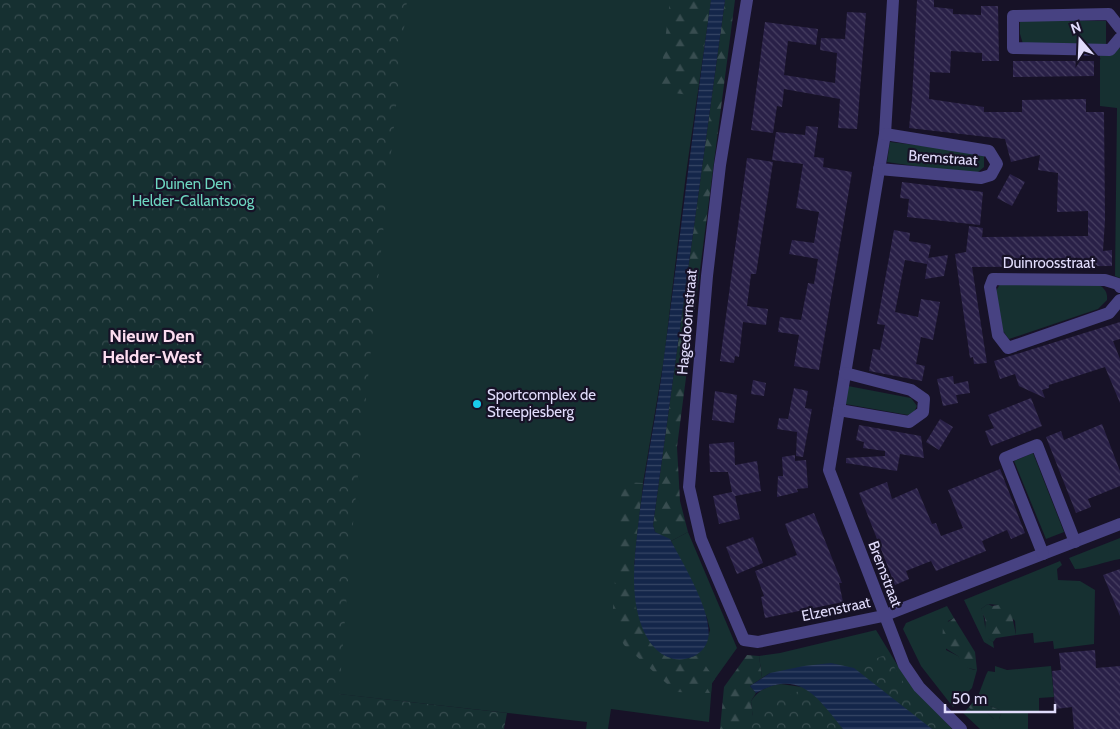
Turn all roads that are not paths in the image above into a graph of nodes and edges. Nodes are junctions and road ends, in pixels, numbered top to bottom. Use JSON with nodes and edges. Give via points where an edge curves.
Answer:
{"nodes":[{"id":1,"x":747,"y":0,"type":"edge"},
{"id":2,"x":894,"y":0,"type":"edge"},
{"id":3,"x":1120,"y":28,"type":"edge"},
{"id":4,"x":1120,"y":38,"type":"edge"},
{"id":5,"x":886,"y":134,"type":"junction"},
{"id":6,"x":880,"y":169,"type":"junction"},
{"id":7,"x":1120,"y":287,"type":"edge"},
{"id":8,"x":1120,"y":300,"type":"edge"},
{"id":9,"x":845,"y":373,"type":"junction"},
{"id":10,"x":839,"y":410,"type":"junction"},
{"id":11,"x":1120,"y":524,"type":"edge"},
{"id":12,"x":1075,"y":542,"type":"junction"},
{"id":13,"x":1043,"y":554,"type":"junction"},
{"id":14,"x":883,"y":616,"type":"junction"},
{"id":15,"x":744,"y":640,"type":"joint"},
{"id":16,"x":961,"y":729,"type":"edge"}],
"edges":[{"from":1,"to":15,"type":"street","name":"Hagedoornstraat","via":[[720,165],[689,487],[701,539]]},
{"from":2,"to":5,"type":"street","name":"Bremstraat"},
{"from":3,"to":4,"type":"street","via":[[1109,14],[1014,16],[1013,48],[1110,50]]},
{"from":5,"to":6,"type":"street","name":"Bremstraat"},
{"from":5,"to":6,"type":"street","name":"Bremstraat","via":[[989,151],[996,164],[991,175],[981,178]]},
{"from":6,"to":9,"type":"street","name":"Bremstraat"},
{"from":7,"to":8,"type":"street","name":"Duinroosstraat","via":[[1105,280],[993,279],[990,287],[998,335],[1008,348],[1109,313]]},
{"from":9,"to":10,"type":"street","name":"Bremstraat"},
{"from":9,"to":10,"type":"street","via":[[911,390],[924,399],[923,412],[909,422]]},
{"from":10,"to":14,"type":"street","name":"Bremstraat","via":[[828,470]]},
{"from":11,"to":12,"type":"street","name":"Elzenstraat"},
{"from":12,"to":13,"type":"street","name":"Elzenstraat"},
{"from":12,"to":13,"type":"street","via":[[1037,445],[1005,458]]},
{"from":13,"to":14,"type":"street","name":"Elzenstraat"},
{"from":14,"to":15,"type":"street","name":"Elzenstraat","via":[[758,642]]},
{"from":14,"to":16,"type":"street","name":"Bremstraat","via":[[904,665],[919,687]]}]}
